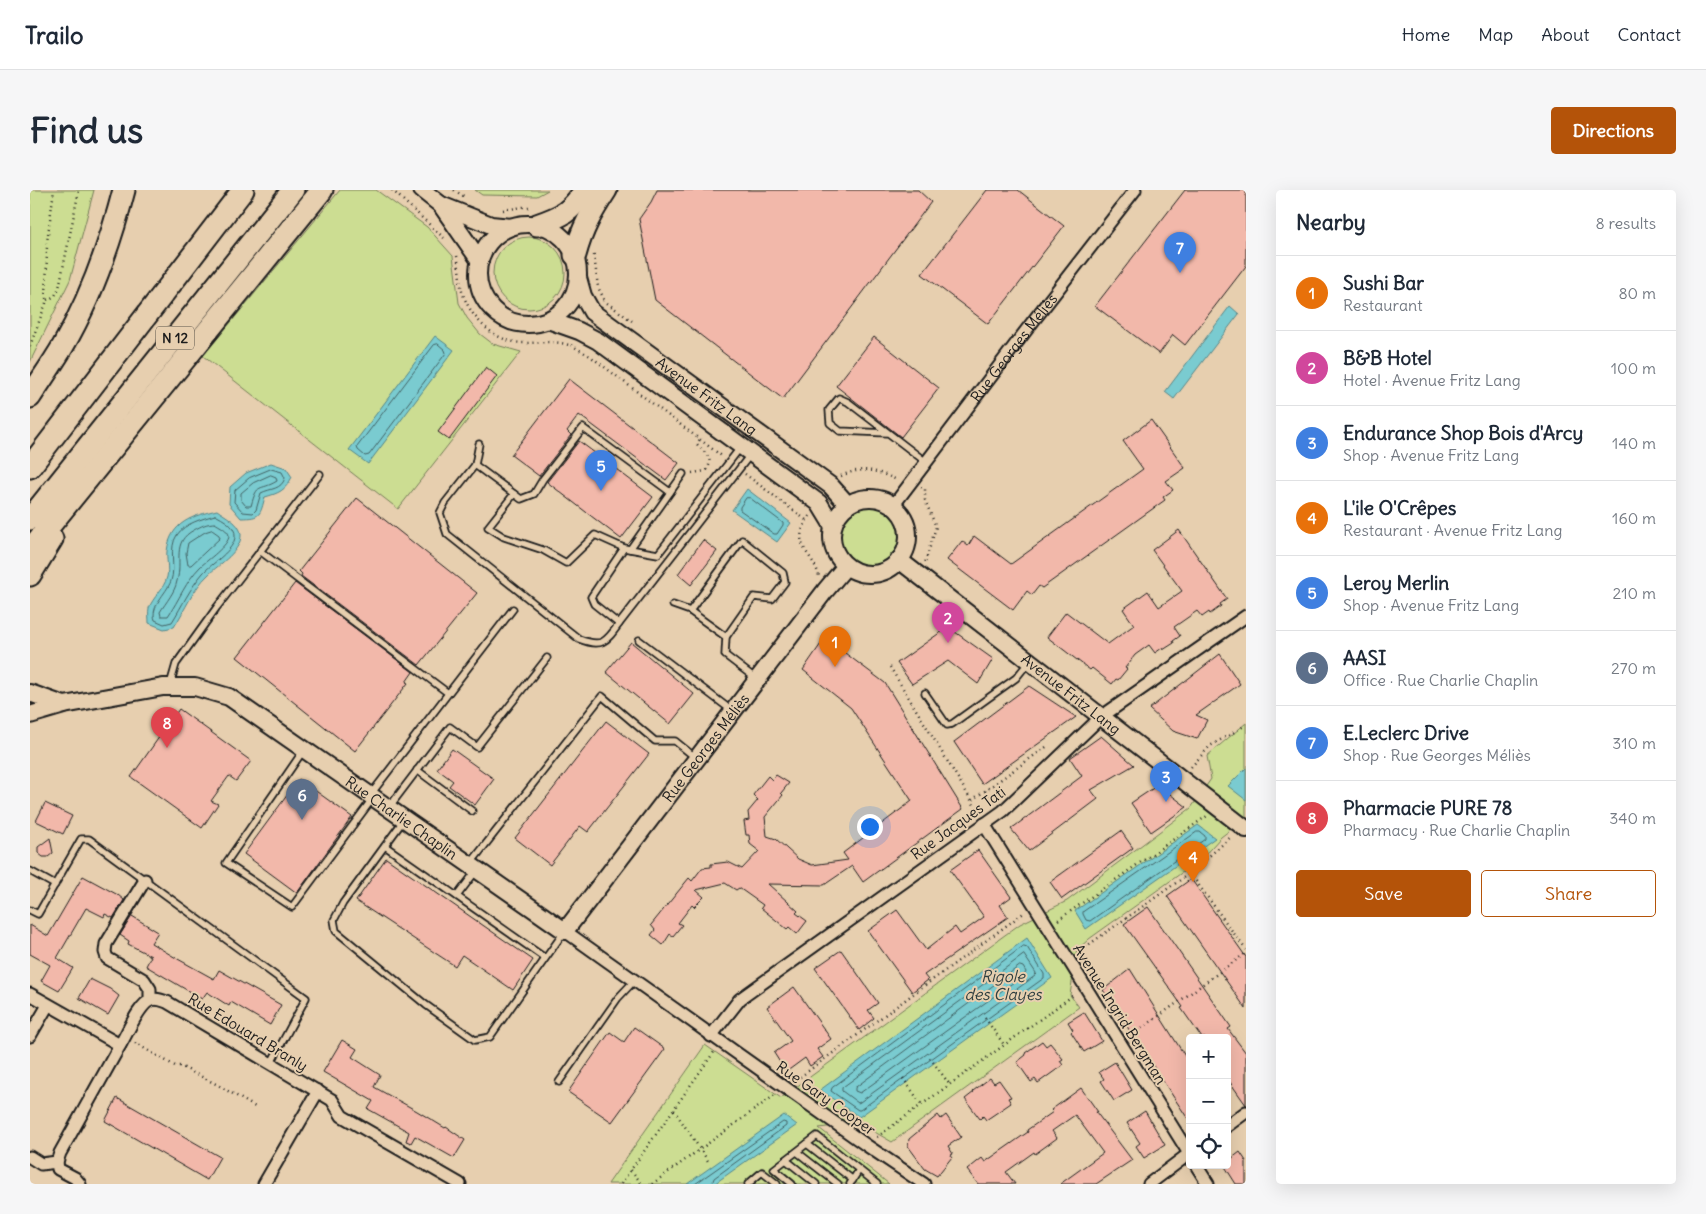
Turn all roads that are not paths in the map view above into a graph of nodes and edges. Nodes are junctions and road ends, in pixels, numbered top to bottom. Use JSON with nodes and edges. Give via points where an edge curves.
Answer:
{"nodes":[{"id":1,"x":124,"y":190,"type":"edge"},
{"id":2,"x":243,"y":190,"type":"edge"},
{"id":3,"x":293,"y":190,"type":"edge"},
{"id":4,"x":322,"y":190,"type":"edge"},
{"id":5,"x":422,"y":190,"type":"edge"},
{"id":6,"x":585,"y":190,"type":"edge"},
{"id":7,"x":606,"y":190,"type":"edge"},
{"id":8,"x":1135,"y":190,"type":"edge"},
{"id":9,"x":441,"y":206,"type":"junction"},
{"id":10,"x":535,"y":216,"type":"junction"},
{"id":11,"x":511,"y":226,"type":"junction"},
{"id":12,"x":584,"y":254,"type":"junction"},
{"id":13,"x":480,"y":261,"type":"junction"},
{"id":14,"x":578,"y":278,"type":"junction"},
{"id":15,"x":548,"y":320,"type":"junction"},
{"id":16,"x":30,"y":397,"type":"edge"},
{"id":17,"x":887,"y":433,"type":"junction"},
{"id":18,"x":479,"y":444,"type":"dead end"},
{"id":19,"x":746,"y":450,"type":"junction"},
{"id":20,"x":926,"y":462,"type":"junction"},
{"id":21,"x":475,"y":465,"type":"junction"},
{"id":22,"x":30,"y":467,"type":"edge"},
{"id":23,"x":320,"y":474,"type":"dead end"},
{"id":24,"x":683,"y":474,"type":"road end"},
{"id":25,"x":670,"y":492,"type":"junction"},
{"id":26,"x":514,"y":494,"type":"junction"},
{"id":27,"x":848,"y":505,"type":"junction"},
{"id":28,"x":893,"y":506,"type":"junction"},
{"id":29,"x":64,"y":509,"type":"junction"},
{"id":30,"x":30,"y":519,"type":"edge"},
{"id":31,"x":833,"y":526,"type":"junction"},
{"id":32,"x":627,"y":549,"type":"junction"},
{"id":33,"x":30,"y":550,"type":"edge"},
{"id":34,"x":260,"y":550,"type":"junction"},
{"id":35,"x":899,"y":560,"type":"junction"},
{"id":36,"x":846,"y":566,"type":"junction"},
{"id":37,"x":30,"y":576,"type":"edge"},
{"id":38,"x":673,"y":605,"type":"dead end"},
{"id":39,"x":513,"y":610,"type":"dead end"},
{"id":40,"x":690,"y":611,"type":"junction"},
{"id":41,"x":1246,"y":616,"type":"edge"},
{"id":42,"x":619,"y":624,"type":"junction"},
{"id":43,"x":726,"y":637,"type":"junction"},
{"id":44,"x":639,"y":640,"type":"dead end"},
{"id":45,"x":547,"y":658,"type":"dead end"},
{"id":46,"x":1030,"y":661,"type":"junction"},
{"id":47,"x":757,"y":679,"type":"junction"},
{"id":48,"x":169,"y":686,"type":"junction"},
{"id":49,"x":30,"y":693,"type":"edge"},
{"id":50,"x":448,"y":693,"type":"junction"},
{"id":51,"x":925,"y":693,"type":"dead end"},
{"id":52,"x":64,"y":705,"type":"junction"},
{"id":53,"x":732,"y":712,"type":"junction"},
{"id":54,"x":30,"y":716,"type":"edge"},
{"id":55,"x":1101,"y":717,"type":"junction"},
{"id":56,"x":304,"y":750,"type":"junction"},
{"id":57,"x":697,"y":758,"type":"junction"},
{"id":58,"x":417,"y":770,"type":"junction"},
{"id":59,"x":372,"y":796,"type":"junction"},
{"id":60,"x":388,"y":808,"type":"junction"},
{"id":61,"x":472,"y":811,"type":"dead end"},
{"id":62,"x":405,"y":819,"type":"junction"},
{"id":63,"x":982,"y":819,"type":"junction"},
{"id":64,"x":1244,"y":828,"type":"edge"},
{"id":65,"x":385,"y":846,"type":"junction"},
{"id":66,"x":473,"y":867,"type":"junction"},
{"id":67,"x":30,"y":871,"type":"edge"},
{"id":68,"x":145,"y":880,"type":"junction"},
{"id":69,"x":55,"y":885,"type":"junction"},
{"id":70,"x":457,"y":896,"type":"junction"},
{"id":71,"x":30,"y":910,"type":"edge"},
{"id":72,"x":564,"y":930,"type":"junction"},
{"id":73,"x":545,"y":958,"type":"junction"},
{"id":74,"x":634,"y":981,"type":"junction"},
{"id":75,"x":30,"y":994,"type":"edge"},
{"id":76,"x":150,"y":1000,"type":"junction"},
{"id":77,"x":48,"y":1004,"type":"junction"},
{"id":78,"x":30,"y":1036,"type":"edge"},
{"id":79,"x":716,"y":1039,"type":"junction"},
{"id":80,"x":120,"y":1045,"type":"junction"},
{"id":81,"x":271,"y":1063,"type":"junction"},
{"id":82,"x":559,"y":1082,"type":"dead end"},
{"id":83,"x":318,"y":1091,"type":"junction"},
{"id":84,"x":1246,"y":1112,"type":"edge"},
{"id":85,"x":1230,"y":1124,"type":"edge"},
{"id":86,"x":807,"y":1144,"type":"junction"},
{"id":87,"x":1186,"y":1149,"type":"edge"},
{"id":88,"x":797,"y":1152,"type":"junction"},
{"id":89,"x":1186,"y":1156,"type":"edge"},
{"id":90,"x":30,"y":1157,"type":"edge"},
{"id":91,"x":786,"y":1160,"type":"junction"},
{"id":92,"x":57,"y":1162,"type":"junction"},
{"id":93,"x":1199,"y":1169,"type":"edge"},
{"id":94,"x":860,"y":1170,"type":"junction"},
{"id":95,"x":851,"y":1182,"type":"edge"},
{"id":96,"x":869,"y":1182,"type":"edge"},
{"id":97,"x":753,"y":1183,"type":"edge"},
{"id":98,"x":80,"y":1184,"type":"edge"},
{"id":99,"x":264,"y":1184,"type":"edge"},
{"id":100,"x":460,"y":1184,"type":"edge"},
{"id":101,"x":777,"y":1184,"type":"edge"},
{"id":102,"x":792,"y":1184,"type":"edge"},
{"id":103,"x":816,"y":1184,"type":"edge"},
{"id":104,"x":838,"y":1184,"type":"edge"},
{"id":105,"x":877,"y":1184,"type":"edge"},
{"id":106,"x":924,"y":1184,"type":"edge"},
{"id":107,"x":1149,"y":1184,"type":"edge"},
{"id":108,"x":1208,"y":1184,"type":"edge"}],
"edges":[{"from":1,"to":16,"type":"highway","via":[[109,243],[88,295],[63,345]]},
{"from":2,"to":22,"type":"highway","number":"N 12"},
{"from":3,"to":30,"type":"highway","number":"N 12"},
{"from":4,"to":29,"type":"highway"},
{"from":5,"to":9,"type":"street"},
{"from":6,"to":10,"type":"highway","via":[[562,216]]},
{"from":7,"to":12,"type":"highway","via":[[582,232]]},
{"from":8,"to":20,"type":"street","name":"Rue Georges Méliès"},
{"from":9,"to":11,"type":"street","via":[[491,225]]},
{"from":9,"to":13,"type":"street"},
{"from":10,"to":11,"type":"street","via":[[524,224]]},
{"from":10,"to":12,"type":"street"},
{"from":11,"to":13,"type":"street","via":[[487,244]]},
{"from":12,"to":14,"type":"street","via":[[577,266]]},
{"from":13,"to":15,"type":"street","via":[[478,276],[490,307],[504,318],[522,324]]},
{"from":14,"to":15,"type":"street","via":[[573,296],[562,311]]},
{"from":14,"to":27,"type":"street","name":"Avenue Fritz Lang","via":[[592,312],[831,486]]},
{"from":15,"to":19,"type":"street","name":"Avenue Fritz Lang","via":[[598,341]]},
{"from":17,"to":17,"type":"lane","via":[[839,398],[830,410],[830,423],[840,431]]},
{"from":17,"to":20,"type":"lane"},
{"from":18,"to":21,"type":"lane"},
{"from":19,"to":31,"type":"street","name":"Avenue Fritz Lang","via":[[819,503]]},
{"from":19,"to":32,"type":"lane","via":[[658,554]]},
{"from":19,"to":42,"type":"lane"},
{"from":20,"to":28,"type":"street","name":"Rue Georges Méliès"},
{"from":21,"to":26,"type":"lane"},
{"from":21,"to":42,"type":"lane","via":[[440,513],[447,534],[579,639],[591,644],[601,643]]},
{"from":23,"to":34,"type":"lane"},
{"from":24,"to":25,"type":"lane"},
{"from":25,"to":26,"type":"lane","via":[[583,428],[534,494],[521,499]]},
{"from":25,"to":32,"type":"lane"},
{"from":26,"to":32,"type":"lane","via":[[488,527],[504,537],[543,550],[566,563],[595,535]]},
{"from":27,"to":28,"type":"street","via":[[871,498]]},
{"from":27,"to":31,"type":"street"},
{"from":28,"to":35,"type":"street","via":[[901,515],[908,538]]},
{"from":29,"to":33,"type":"highway"},
{"from":29,"to":37,"type":"highway","via":[[54,536]]},
{"from":31,"to":36,"type":"street","via":[[834,548]]},
{"from":32,"to":42,"type":"lane","via":[[591,597],[594,604]]},
{"from":34,"to":48,"type":"lane","via":[[176,664]]},
{"from":34,"to":50,"type":"lane"},
{"from":35,"to":36,"type":"street","via":[[880,573],[857,572]]},
{"from":35,"to":46,"type":"street","name":"Avenue Fritz Lang"},
{"from":36,"to":47,"type":"street","name":"Rue Georges Méliès"},
{"from":38,"to":40,"type":"lane"},
{"from":39,"to":50,"type":"lane"},
{"from":40,"to":43,"type":"lane"},
{"from":40,"to":43,"type":"lane","via":[[742,540],[783,573],[785,582],[772,599],[754,597]]},
{"from":41,"to":55,"type":"street","name":"Rue Jacques Tati"},
{"from":43,"to":47,"type":"lane","via":[[725,655]]},
{"from":44,"to":53,"type":"lane"},
{"from":45,"to":58,"type":"lane","via":[[477,747],[450,727]]},
{"from":46,"to":51,"type":"lane","via":[[1016,678],[952,724],[947,725]]},
{"from":46,"to":55,"type":"street","name":"Avenue Fritz Lang"},
{"from":47,"to":53,"type":"street","name":"Rue Georges Méliès"},
{"from":48,"to":52,"type":"street","name":"Rue Charlie Chaplin"},
{"from":48,"to":56,"type":"street","name":"Rue Charlie Chaplin","via":[[196,687],[229,697]]},
{"from":49,"to":52,"type":"street","name":"Rue Charlie Chaplin"},
{"from":50,"to":59,"type":"lane"},
{"from":52,"to":54,"type":"street","name":"Rue Charlie Chaplin"},
{"from":53,"to":57,"type":"street","name":"Rue Georges Méliès"},
{"from":55,"to":63,"type":"street","name":"Rue Jacques Tati","via":[[1003,811]]},
{"from":55,"to":64,"type":"street","name":"Avenue Fritz Lang"},
{"from":56,"to":59,"type":"street","name":"Rue Charlie Chaplin"},
{"from":56,"to":59,"type":"lane","via":[[226,863],[292,907]]},
{"from":57,"to":66,"type":"lane","via":[[675,741],[655,741],[602,696]]},
{"from":57,"to":72,"type":"street","name":"Rue Georges Méliès"},
{"from":58,"to":60,"type":"lane"},
{"from":58,"to":61,"type":"lane"},
{"from":59,"to":60,"type":"street","name":"Rue Charlie Chaplin"},
{"from":60,"to":62,"type":"street","name":"Rue Charlie Chaplin"},
{"from":62,"to":65,"type":"lane"},
{"from":62,"to":66,"type":"street","name":"Rue Charlie Chaplin"},
{"from":63,"to":79,"type":"street","name":"Rue Jacques Tati","via":[[740,999]]},
{"from":63,"to":87,"type":"street","name":"Avenue Ingrid Bergman"},
{"from":65,"to":70,"type":"lane"},
{"from":65,"to":73,"type":"lane","via":[[343,903],[334,920],[336,931],[426,1005],[475,1040],[490,1037]]},
{"from":66,"to":70,"type":"lane"},
{"from":66,"to":72,"type":"street","name":"Rue Charlie Chaplin"},
{"from":67,"to":69,"type":"lane"},
{"from":68,"to":69,"type":"lane","via":[[89,839],[81,839]]},
{"from":68,"to":76,"type":"street","via":[[106,944],[105,952],[107,958],[144,980],[150,989]]},
{"from":68,"to":81,"type":"lane","via":[[306,998]]},
{"from":69,"to":71,"type":"lane","via":[[38,914]]},
{"from":70,"to":73,"type":"lane"},
{"from":72,"to":73,"type":"lane"},
{"from":72,"to":74,"type":"street","name":"Rue Charlie Chaplin"},
{"from":74,"to":79,"type":"street","name":"Rue Charlie Chaplin"},
{"from":74,"to":82,"type":"lane","via":[[618,998]]},
{"from":75,"to":77,"type":"street"},
{"from":76,"to":80,"type":"street"},
{"from":76,"to":81,"type":"street","name":"Rue Edouard Branly","via":[[157,998],[167,1002]]},
{"from":77,"to":78,"type":"street"},
{"from":77,"to":80,"type":"street"},
{"from":79,"to":106,"type":"street","name":"Rue Gary Cooper"},
{"from":80,"to":92,"type":"street"},
{"from":81,"to":83,"type":"street","name":"Rue Edouard Branly"},
{"from":83,"to":99,"type":"street"},
{"from":83,"to":100,"type":"street","name":"Rue Edouard Branly","via":[[332,1100],[342,1116]]},
{"from":84,"to":85,"type":"street"},
{"from":86,"to":88,"type":"lane"},
{"from":86,"to":94,"type":"lane","via":[[817,1136]]},
{"from":86,"to":95,"type":"lane"},
{"from":88,"to":91,"type":"lane"},
{"from":88,"to":104,"type":"lane"},
{"from":89,"to":107,"type":"street"},
{"from":90,"to":92,"type":"street","via":[[41,1164]]},
{"from":91,"to":102,"type":"lane","via":[[774,1169]]},
{"from":91,"to":103,"type":"lane"},
{"from":92,"to":98,"type":"street","via":[[58,1169]]},
{"from":93,"to":108,"type":"street"},
{"from":94,"to":95,"type":"lane"},
{"from":94,"to":96,"type":"lane"},
{"from":96,"to":105,"type":"lane"},
{"from":97,"to":101,"type":"lane","via":[[762,1172]]}]}
